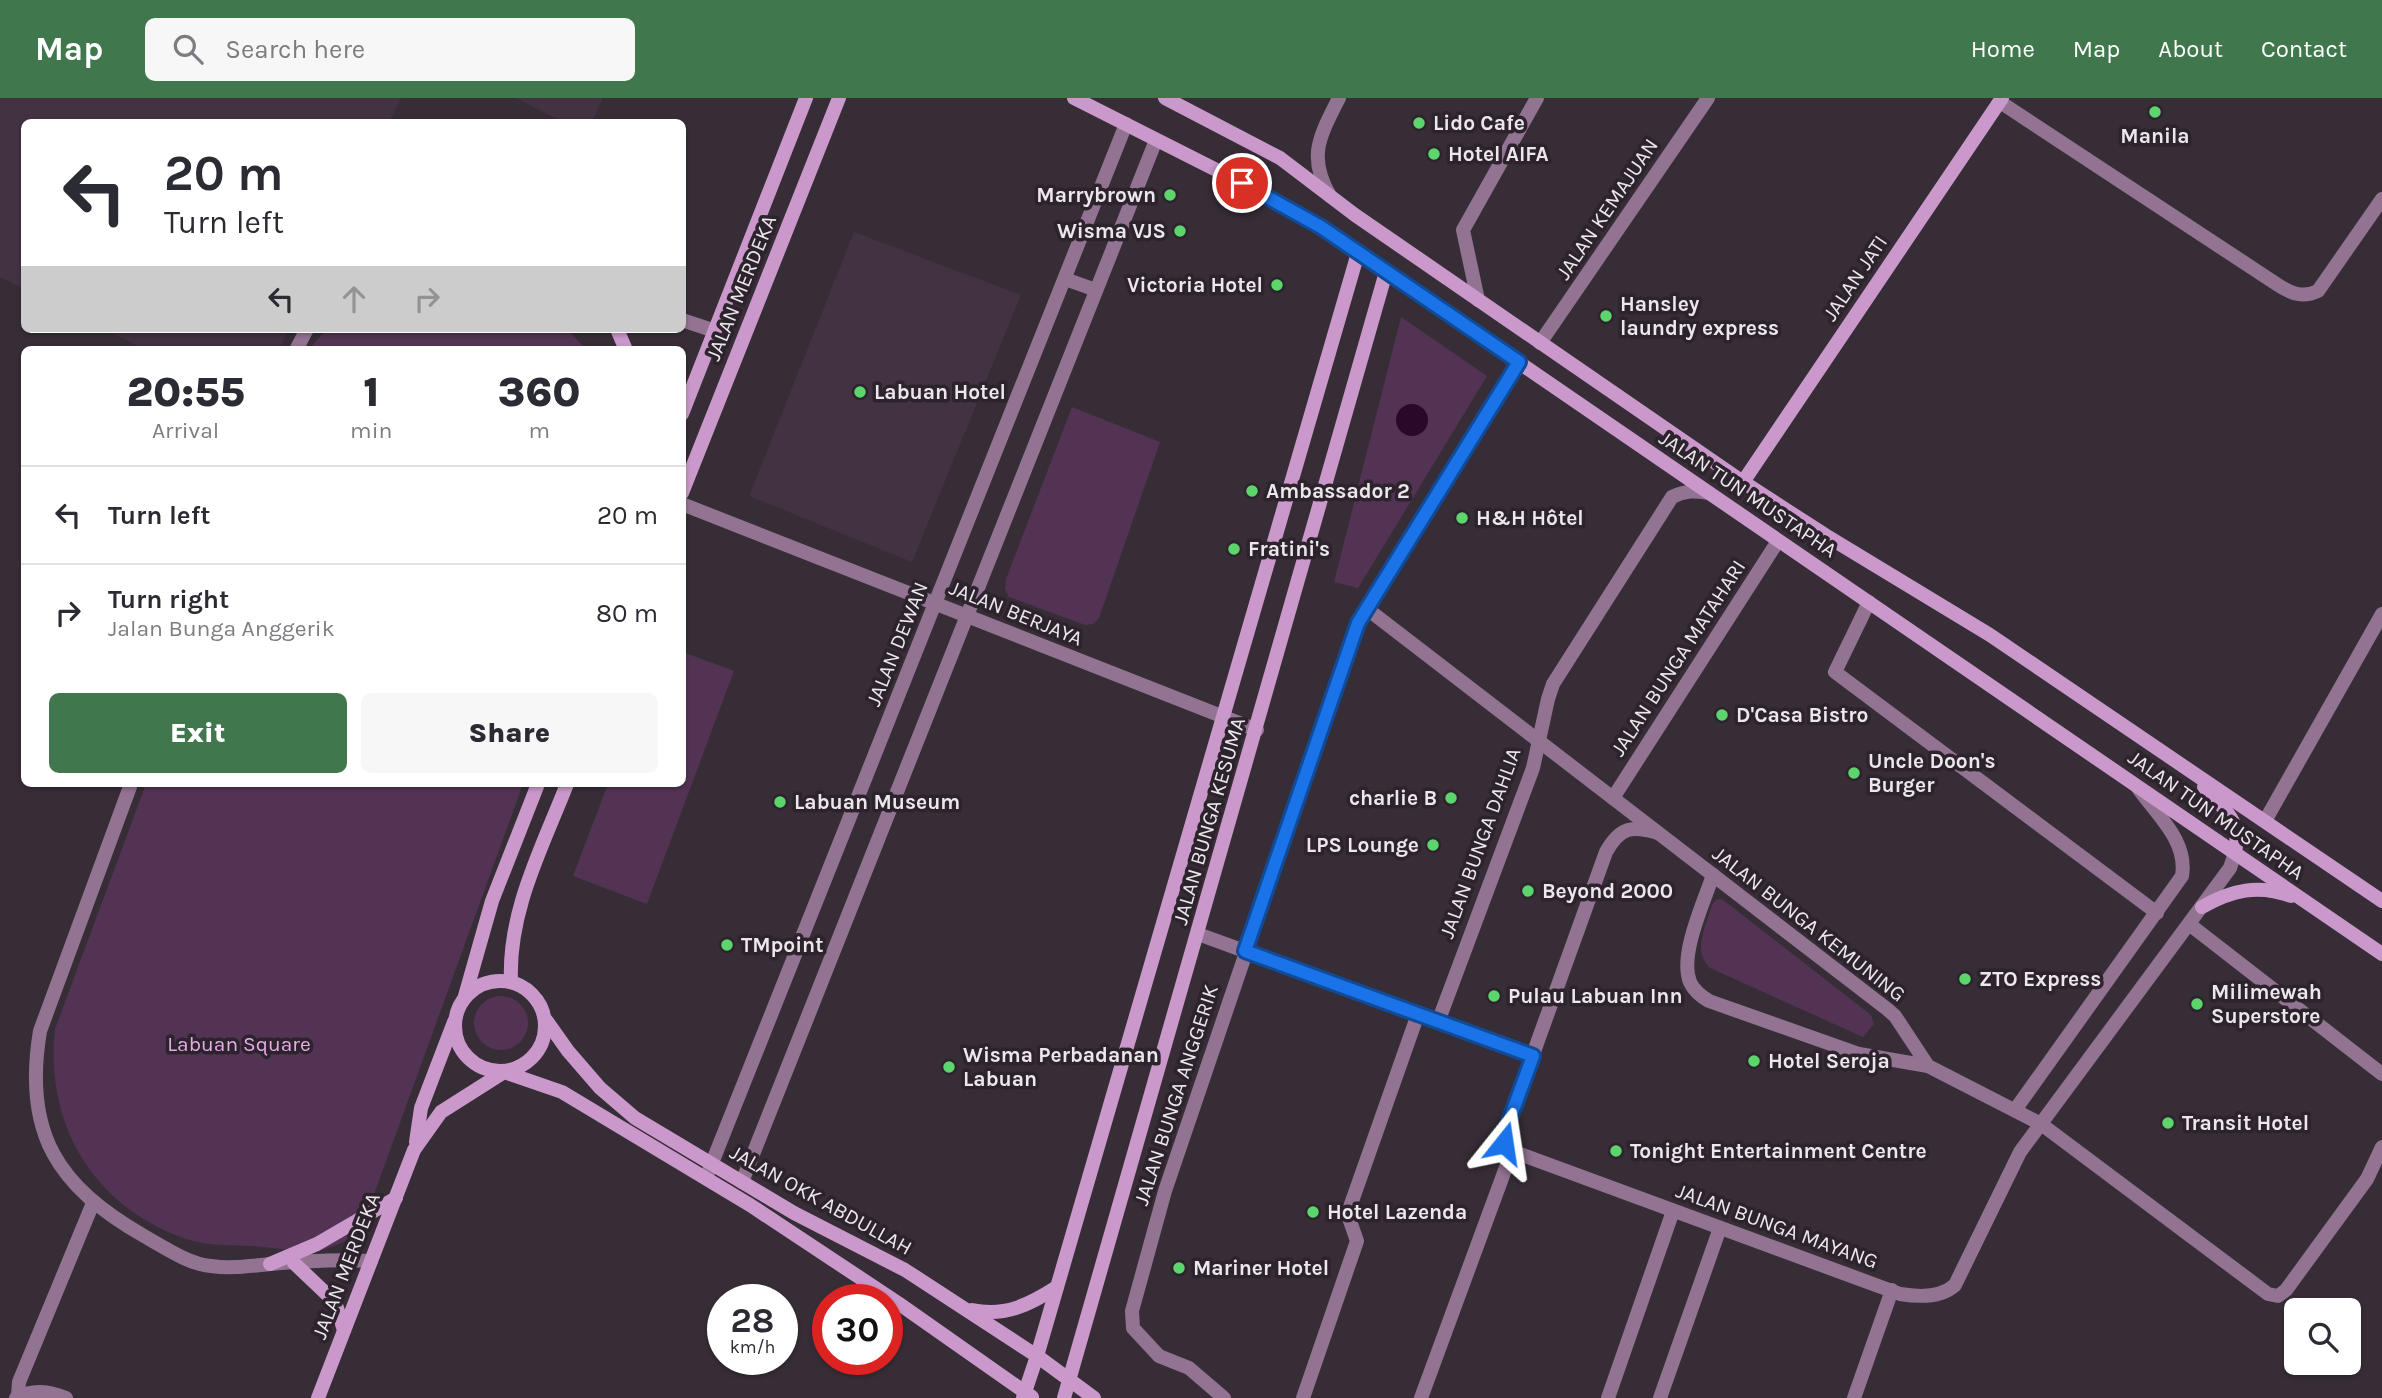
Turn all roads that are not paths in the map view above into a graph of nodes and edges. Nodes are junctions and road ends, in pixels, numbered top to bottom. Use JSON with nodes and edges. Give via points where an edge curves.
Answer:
{"nodes":[{"id":1,"x":806,"y":98,"type":"edge"},
{"id":2,"x":839,"y":98,"type":"edge"},
{"id":3,"x":1074,"y":98,"type":"edge"},
{"id":4,"x":1166,"y":98,"type":"edge"},
{"id":5,"x":1339,"y":98,"type":"edge"},
{"id":6,"x":1537,"y":98,"type":"edge"},
{"id":7,"x":1708,"y":98,"type":"edge"},
{"id":8,"x":2001,"y":100,"type":"edge"},
{"id":9,"x":1126,"y":124,"type":"junction"},
{"id":10,"x":1156,"y":140,"type":"junction"},
{"id":11,"x":1330,"y":196,"type":"junction"},
{"id":12,"x":2382,"y":199,"type":"edge"},
{"id":13,"x":1358,"y":253,"type":"junction"},
{"id":14,"x":1387,"y":272,"type":"junction"},
{"id":15,"x":1065,"y":279,"type":"junction"},
{"id":16,"x":1096,"y":290,"type":"junction"},
{"id":17,"x":1478,"y":300,"type":"junction"},
{"id":18,"x":686,"y":321,"type":"edge"},
{"id":19,"x":715,"y":331,"type":"junction"},
{"id":20,"x":1540,"y":343,"type":"junction"},
{"id":21,"x":1519,"y":362,"type":"junction"},
{"id":22,"x":686,"y":404,"type":"edge"},
{"id":23,"x":1743,"y":482,"type":"junction"},
{"id":24,"x":686,"y":483,"type":"edge"},
{"id":25,"x":1709,"y":493,"type":"junction"},
{"id":26,"x":686,"y":506,"type":"edge"},
{"id":27,"x":1778,"y":541,"type":"junction"},
{"id":28,"x":1869,"y":602,"type":"junction"},
{"id":29,"x":935,"y":603,"type":"junction"},
{"id":30,"x":1366,"y":608,"type":"junction"},
{"id":31,"x":2382,"y":614,"type":"edge"},
{"id":32,"x":967,"y":616,"type":"junction"},
{"id":33,"x":1222,"y":717,"type":"junction"},
{"id":34,"x":1257,"y":730,"type":"junction"},
{"id":35,"x":1539,"y":740,"type":"junction"},
{"id":36,"x":2191,"y":771,"type":"junction"},
{"id":37,"x":2133,"y":783,"type":"junction"},
{"id":38,"x":130,"y":787,"type":"edge"},
{"id":39,"x":537,"y":787,"type":"edge"},
{"id":40,"x":566,"y":787,"type":"edge"},
{"id":41,"x":1613,"y":798,"type":"junction"},
{"id":42,"x":2265,"y":821,"type":"junction"},
{"id":43,"x":1658,"y":833,"type":"junction"},
{"id":44,"x":2235,"y":853,"type":"junction"},
{"id":45,"x":1713,"y":875,"type":"junction"},
{"id":46,"x":2382,"y":901,"type":"edge"},
{"id":47,"x":2202,"y":906,"type":"junction"},
{"id":48,"x":2315,"y":908,"type":"junction"},
{"id":49,"x":2157,"y":913,"type":"junction"},
{"id":50,"x":2189,"y":924,"type":"junction"},
{"id":51,"x":1198,"y":934,"type":"junction"},
{"id":52,"x":1245,"y":951,"type":"junction"},
{"id":53,"x":2382,"y":954,"type":"edge"},
{"id":54,"x":511,"y":981,"type":"junction"},
{"id":55,"x":465,"y":997,"type":"junction"},
{"id":56,"x":1418,"y":1014,"type":"junction"},
{"id":57,"x":456,"y":1017,"type":"junction"},
{"id":58,"x":546,"y":1020,"type":"junction"},
{"id":59,"x":1438,"y":1021,"type":"junction"},
{"id":60,"x":1533,"y":1056,"type":"junction"},
{"id":61,"x":1928,"y":1066,"type":"junction"},
{"id":62,"x":504,"y":1072,"type":"junction"},
{"id":63,"x":2382,"y":1074,"type":"edge"},
{"id":64,"x":2015,"y":1111,"type":"junction"},
{"id":65,"x":2041,"y":1124,"type":"junction"},
{"id":66,"x":2382,"y":1147,"type":"edge"},
{"id":67,"x":414,"y":1150,"type":"junction"},
{"id":68,"x":1512,"y":1151,"type":"junction"},
{"id":69,"x":712,"y":1164,"type":"junction"},
{"id":70,"x":706,"y":1178,"type":"junction"},
{"id":71,"x":742,"y":1182,"type":"junction"},
{"id":72,"x":396,"y":1198,"type":"junction"},
{"id":73,"x":93,"y":1203,"type":"junction"},
{"id":74,"x":1673,"y":1211,"type":"junction"},
{"id":75,"x":1720,"y":1228,"type":"junction"},
{"id":76,"x":371,"y":1261,"type":"junction"},
{"id":77,"x":294,"y":1263,"type":"junction"},
{"id":78,"x":270,"y":1264,"type":"junction"},
{"id":79,"x":1057,"y":1287,"type":"junction"},
{"id":80,"x":1892,"y":1290,"type":"junction"},
{"id":81,"x":964,"y":1308,"type":"junction"},
{"id":82,"x":344,"y":1331,"type":"junction"},
{"id":83,"x":1037,"y":1356,"type":"junction"},
{"id":84,"x":1070,"y":1381,"type":"junction"},
{"id":85,"x":1027,"y":1396,"type":"edge"},
{"id":86,"x":17,"y":1397,"type":"edge"},
{"id":87,"x":66,"y":1398,"type":"edge"},
{"id":88,"x":318,"y":1398,"type":"edge"},
{"id":89,"x":1064,"y":1398,"type":"edge"},
{"id":90,"x":1094,"y":1398,"type":"edge"},
{"id":91,"x":1224,"y":1398,"type":"edge"},
{"id":92,"x":1303,"y":1398,"type":"edge"},
{"id":93,"x":1420,"y":1398,"type":"edge"},
{"id":94,"x":1608,"y":1398,"type":"edge"},
{"id":95,"x":1660,"y":1398,"type":"edge"},
{"id":96,"x":1854,"y":1398,"type":"edge"}],
"edges":[{"from":1,"to":19,"type":"main road","name":"JALAN MERDEKA"},
{"from":2,"to":24,"type":"main road","name":"JALAN MERDEKA"},
{"from":3,"to":9,"type":"main road","name":"JALAN TUN MUSTAPHA"},
{"from":4,"to":11,"type":"main road","name":"JALAN TUN MUSTAPHA","via":[[1267,149]]},
{"from":5,"to":11,"type":"street","via":[[1317,149],[1319,173]]},
{"from":6,"to":17,"type":"street","via":[[1463,230]]},
{"from":7,"to":20,"type":"street","name":"JALAN KEMAJUAN"},
{"from":8,"to":12,"type":"street","via":[[2297,295],[2318,291]]},
{"from":8,"to":23,"type":"main road","name":"JALAN JATI"},
{"from":9,"to":10,"type":"main road","name":"JALAN TUN MUSTAPHA"},
{"from":9,"to":15,"type":"street","name":"JALAN DEWAN"},
{"from":10,"to":13,"type":"main road","name":"JALAN TUN MUSTAPHA","via":[[1264,194]]},
{"from":10,"to":16,"type":"street"},
{"from":11,"to":17,"type":"main road","name":"JALAN TUN MUSTAPHA"},
{"from":13,"to":14,"type":"main road","name":"JALAN TUN MUSTAPHA"},
{"from":13,"to":33,"type":"main road","name":"JALAN BUNGA KESUMA"},
{"from":14,"to":21,"type":"main road","name":"JALAN TUN MUSTAPHA"},
{"from":14,"to":34,"type":"main road","name":"JALAN BUNGA KESUMA"},
{"from":15,"to":16,"type":"street"},
{"from":15,"to":29,"type":"street","name":"JALAN DEWAN"},
{"from":16,"to":32,"type":"street"},
{"from":17,"to":20,"type":"main road","name":"JALAN TUN MUSTAPHA"},
{"from":18,"to":19,"type":"street"},
{"from":19,"to":22,"type":"main road","name":"JALAN MERDEKA"},
{"from":20,"to":23,"type":"main road","name":"JALAN TUN MUSTAPHA"},
{"from":21,"to":25,"type":"main road","name":"JALAN TUN MUSTAPHA"},
{"from":21,"to":30,"type":"street","name":"JALAN BUNGA ANGGERIK"},
{"from":23,"to":36,"type":"main road","name":"JALAN TUN MUSTAPHA","via":[[1990,635]]},
{"from":25,"to":27,"type":"main road","name":"JALAN TUN MUSTAPHA"},
{"from":25,"to":35,"type":"street","name":"JALAN BUNGA DAHLIA","via":[[1682,492],[1665,506],[1553,684]]},
{"from":26,"to":29,"type":"street","name":"JALAN BERJAYA"},
{"from":27,"to":28,"type":"main road","name":"JALAN TUN MUSTAPHA"},
{"from":27,"to":41,"type":"street","name":"JALAN BUNGA MATAHARI"},
{"from":28,"to":37,"type":"main road","name":"JALAN TUN MUSTAPHA"},
{"from":28,"to":49,"type":"street","via":[[1835,672]]},
{"from":29,"to":32,"type":"street","name":"JALAN BERJAYA"},
{"from":29,"to":69,"type":"street","name":"JALAN DEWAN"},
{"from":30,"to":35,"type":"street","name":"JALAN BUNGA KEMUNING"},
{"from":30,"to":52,"type":"street","name":"JALAN BUNGA ANGGERIK"},
{"from":31,"to":42,"type":"street"},
{"from":32,"to":33,"type":"street","name":"JALAN BERJAYA"},
{"from":32,"to":71,"type":"street"},
{"from":33,"to":34,"type":"street","name":"JALAN BERJAYA"},
{"from":33,"to":79,"type":"main road","name":"JALAN BUNGA KESUMA"},
{"from":34,"to":51,"type":"main road","name":"JALAN BUNGA KESUMA"},
{"from":35,"to":41,"type":"street","name":"JALAN BUNGA KEMUNING"},
{"from":35,"to":59,"type":"street","name":"JALAN BUNGA DAHLIA","via":[[1533,768]]},
{"from":36,"to":42,"type":"main road","name":"JALAN TUN MUSTAPHA"},
{"from":36,"to":44,"type":"main road","via":[[2235,824]]},
{"from":37,"to":44,"type":"main road","name":"JALAN TUN MUSTAPHA"},
{"from":37,"to":49,"type":"street","via":[[2183,852],[2182,876]]},
{"from":38,"to":73,"type":"street","via":[[40,1031],[35,1059],[39,1116],[55,1158]]},
{"from":39,"to":55,"type":"main road","via":[[492,901]]},
{"from":40,"to":54,"type":"main road","via":[[517,914]]},
{"from":41,"to":43,"type":"street","name":"JALAN BUNGA KEMUNING"},
{"from":42,"to":46,"type":"main road","name":"JALAN TUN MUSTAPHA"},
{"from":43,"to":45,"type":"street","name":"JALAN BUNGA KEMUNING"},
{"from":43,"to":60,"type":"street","via":[[1632,828],[1612,841]]},
{"from":44,"to":47,"type":"street","name":"JALAN BUNGA MAYANG","via":[[2230,868]]},
{"from":44,"to":48,"type":"main road","name":"JALAN TUN MUSTAPHA"},
{"from":45,"to":61,"type":"street","name":"JALAN BUNGA KEMUNING","via":[[1895,1016]]},
{"from":45,"to":61,"type":"street","via":[[1688,952],[1690,981],[1697,993],[1859,1054]]},
{"from":47,"to":48,"type":"main road","via":[[2242,890],[2263,890]]},
{"from":47,"to":50,"type":"street","name":"JALAN BUNGA MAYANG"},
{"from":48,"to":53,"type":"main road","name":"JALAN TUN MUSTAPHA"},
{"from":49,"to":64,"type":"street"},
{"from":50,"to":63,"type":"street"},
{"from":50,"to":65,"type":"street","name":"JALAN BUNGA MAYANG"},
{"from":51,"to":52,"type":"street"},
{"from":51,"to":84,"type":"main road","name":"JALAN BUNGA KESUMA"},
{"from":52,"to":56,"type":"street"},
{"from":52,"to":91,"type":"street","name":"JALAN BUNGA ANGGERIK","via":[[1165,1191],[1131,1317],[1136,1333],[1159,1356],[1189,1368]]},
{"from":54,"to":55,"type":"main road","via":[[486,982]]},
{"from":54,"to":58,"type":"main road","via":[[535,995]]},
{"from":55,"to":57,"type":"main road"},
{"from":56,"to":59,"type":"street"},
{"from":56,"to":92,"type":"street","via":[[1350,1206],[1357,1241]]},
{"from":57,"to":62,"type":"main road","via":[[455,1031],[466,1056],[477,1065]]},
{"from":57,"to":67,"type":"main road","name":"JALAN MERDEKA","via":[[421,1108]]},
{"from":58,"to":62,"type":"main road","via":[[545,1035],[531,1060]]},
{"from":58,"to":69,"type":"main road","name":"JALAN OKK ABDULLAH","via":[[615,1102]]},
{"from":59,"to":60,"type":"street"},
{"from":60,"to":68,"type":"street","via":[[1503,1138]]},
{"from":61,"to":64,"type":"street","name":"JALAN BUNGA KEMUNING"},
{"from":62,"to":67,"type":"main road","name":"JALAN MERDEKA","via":[[441,1112]]},
{"from":62,"to":70,"type":"main road","name":"JALAN OKK ABDULLAH","via":[[562,1092]]},
{"from":64,"to":65,"type":"street","name":"JALAN BUNGA KEMUNING"},
{"from":65,"to":66,"type":"street","name":"JALAN BUNGA KEMUNING","via":[[2273,1296],[2287,1290],[2368,1179]]},
{"from":65,"to":80,"type":"street","name":"JALAN BUNGA MAYANG","via":[[2015,1161],[1955,1284],[1941,1294],[1912,1296]]},
{"from":67,"to":72,"type":"main road","name":"JALAN MERDEKA"},
{"from":68,"to":74,"type":"street","name":"JALAN BUNGA MAYANG"},
{"from":68,"to":93,"type":"street"},
{"from":69,"to":70,"type":"street","name":"JALAN DEWAN"},
{"from":69,"to":71,"type":"main road","name":"JALAN OKK ABDULLAH"},
{"from":70,"to":85,"type":"main road","name":"JALAN OKK ABDULLAH","via":[[886,1295]]},
{"from":71,"to":81,"type":"main road","name":"JALAN OKK ABDULLAH","via":[[905,1270]]},
{"from":72,"to":76,"type":"main road","name":"JALAN MERDEKA"},
{"from":72,"to":78,"type":"main road","via":[[317,1244]]},
{"from":73,"to":78,"type":"street","via":[[198,1263],[239,1268]]},
{"from":73,"to":86,"type":"street","via":[[19,1382]]},
{"from":74,"to":75,"type":"street","name":"JALAN BUNGA MAYANG"},
{"from":74,"to":94,"type":"street"},
{"from":75,"to":80,"type":"street","name":"JALAN BUNGA MAYANG"},
{"from":75,"to":95,"type":"street"},
{"from":76,"to":77,"type":"street"},
{"from":76,"to":82,"type":"main road","name":"JALAN MERDEKA"},
{"from":77,"to":78,"type":"street"},
{"from":77,"to":82,"type":"main road","via":[[335,1302]]},
{"from":79,"to":81,"type":"main road","via":[[1014,1311]]},
{"from":79,"to":83,"type":"main road","name":"JALAN BUNGA KESUMA"},
{"from":80,"to":96,"type":"street"},
{"from":81,"to":83,"type":"main road","name":"JALAN OKK ABDULLAH"},
{"from":82,"to":88,"type":"main road","name":"JALAN MERDEKA"},
{"from":83,"to":84,"type":"main road","name":"JALAN OKK ABDULLAH"},
{"from":83,"to":85,"type":"main road","name":"JALAN BUNGA KESUMA"},
{"from":84,"to":89,"type":"main road","name":"JALAN BUNGA KESUMA"},
{"from":84,"to":90,"type":"main road","name":"JALAN OKK ABDULLAH"},
{"from":86,"to":87,"type":"street","via":[[37,1391]]}]}
